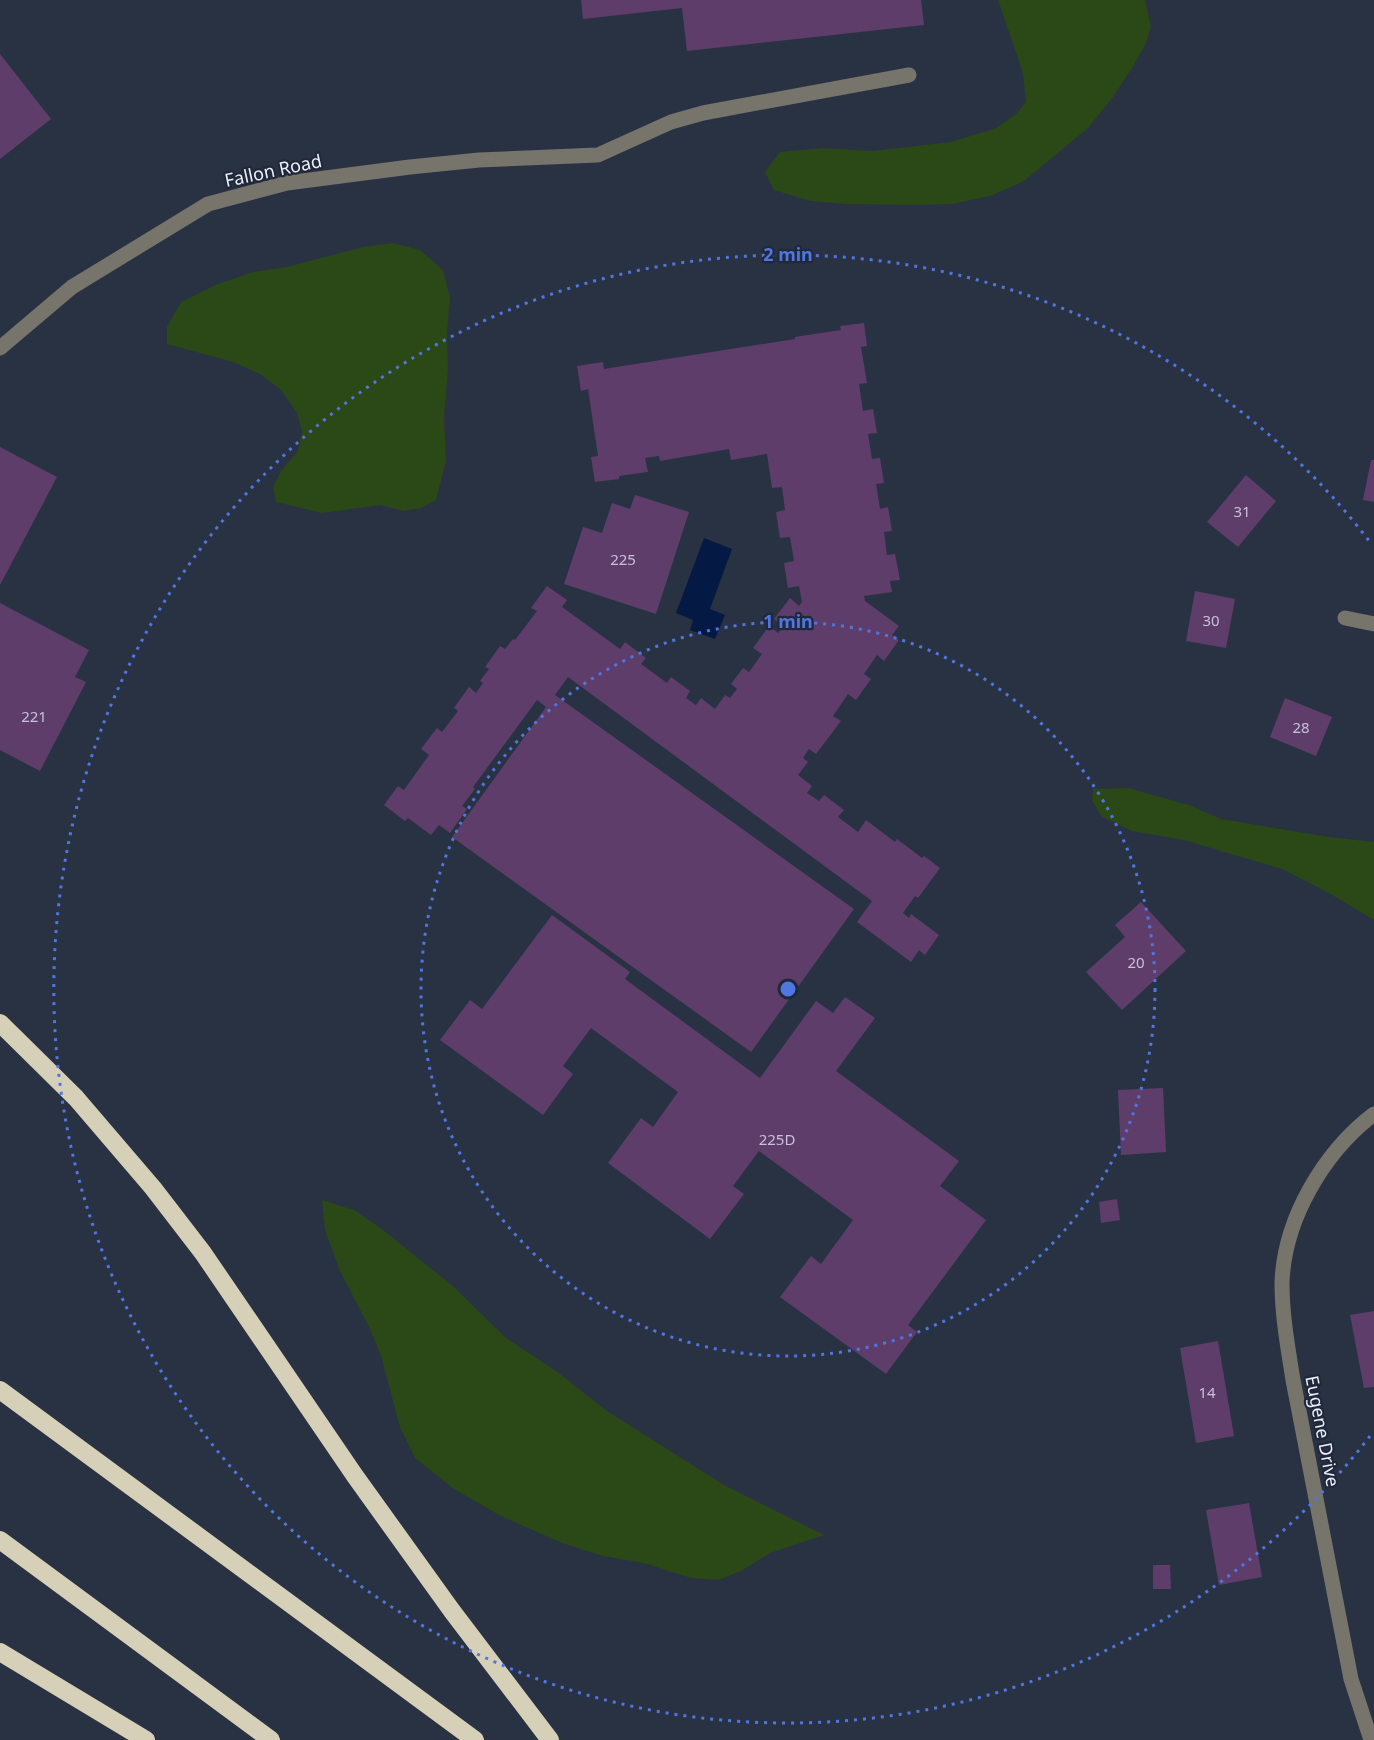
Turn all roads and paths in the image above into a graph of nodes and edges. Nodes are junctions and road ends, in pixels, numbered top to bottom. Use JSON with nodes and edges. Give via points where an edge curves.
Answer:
{"nodes":[{"id":1,"x":909,"y":75,"type":"dead end"},
{"id":2,"x":0,"y":348,"type":"edge"},
{"id":3,"x":1345,"y":618,"type":"dead end"},
{"id":4,"x":1374,"y":624,"type":"edge"},
{"id":5,"x":0,"y":1023,"type":"edge"},
{"id":6,"x":1374,"y":1114,"type":"edge"},
{"id":7,"x":0,"y":1390,"type":"edge"},
{"id":8,"x":0,"y":1540,"type":"edge"},
{"id":9,"x":0,"y":1652,"type":"edge"},
{"id":10,"x":146,"y":1740,"type":"edge"},
{"id":11,"x":271,"y":1740,"type":"edge"},
{"id":12,"x":476,"y":1740,"type":"edge"},
{"id":13,"x":550,"y":1740,"type":"edge"},
{"id":14,"x":1371,"y":1740,"type":"edge"}],
"edges":[{"from":1,"to":2,"type":"street","name":"Fallon Road","via":[[703,113],[671,122],[598,155],[410,167],[287,183],[208,204],[72,287]]},
{"from":3,"to":4,"type":"street"},
{"from":5,"to":13,"type":"highway","via":[[76,1098],[203,1253],[362,1485]]},
{"from":6,"to":14,"type":"street","name":"Eugene Drive","via":[[1323,1167],[1298,1213],[1284,1265],[1283,1305],[1293,1380],[1352,1679]]},
{"from":7,"to":12,"type":"highway"},
{"from":8,"to":11,"type":"highway"},
{"from":9,"to":10,"type":"highway"}]}
